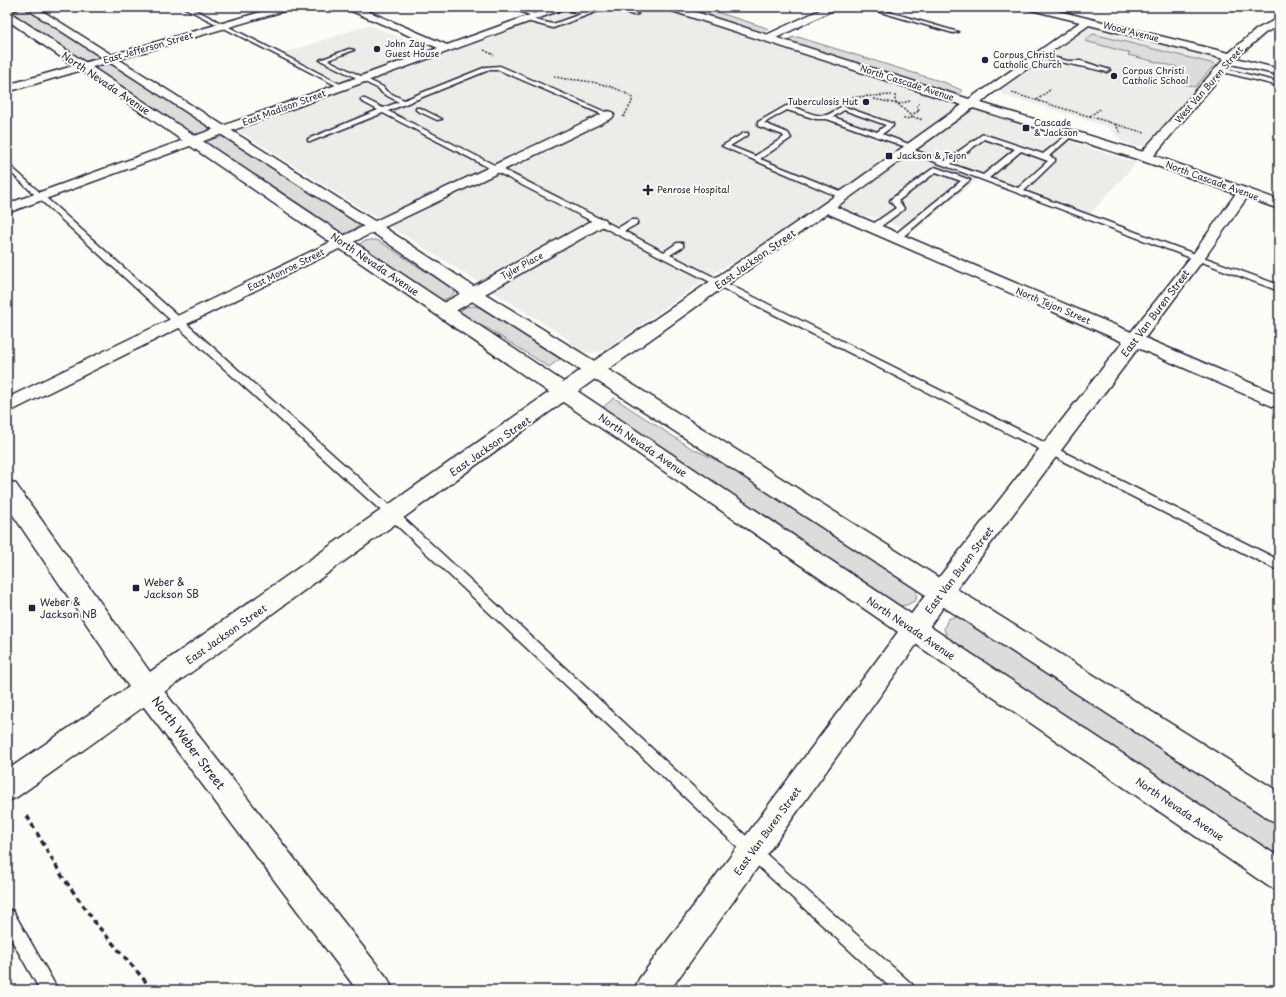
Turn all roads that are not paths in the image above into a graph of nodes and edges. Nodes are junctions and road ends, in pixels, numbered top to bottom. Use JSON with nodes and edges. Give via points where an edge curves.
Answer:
{"nodes":[{"id":1,"x":15,"y":7,"type":"edge"},
{"id":2,"x":29,"y":7,"type":"edge"},
{"id":3,"x":186,"y":7,"type":"edge"},
{"id":4,"x":288,"y":7,"type":"edge"},
{"id":5,"x":350,"y":7,"type":"edge"},
{"id":6,"x":512,"y":7,"type":"edge"},
{"id":7,"x":563,"y":7,"type":"edge"},
{"id":8,"x":606,"y":7,"type":"edge"},
{"id":9,"x":616,"y":7,"type":"edge"},
{"id":10,"x":670,"y":7,"type":"edge"},
{"id":11,"x":834,"y":7,"type":"edge"},
{"id":12,"x":866,"y":7,"type":"edge"},
{"id":13,"x":1030,"y":7,"type":"edge"},
{"id":14,"x":7,"y":9,"type":"edge"},
{"id":15,"x":1084,"y":13,"type":"edge"},
{"id":16,"x":586,"y":14,"type":"junction"},
{"id":17,"x":635,"y":14,"type":"dead end"},
{"id":18,"x":7,"y":15,"type":"edge"},
{"id":19,"x":1072,"y":17,"type":"junction"},
{"id":20,"x":531,"y":18,"type":"junction"},
{"id":21,"x":1279,"y":21,"type":"edge"},
{"id":22,"x":223,"y":26,"type":"junction"},
{"id":23,"x":770,"y":26,"type":"dead end"},
{"id":24,"x":785,"y":30,"type":"junction"},
{"id":25,"x":955,"y":32,"type":"dead end"},
{"id":26,"x":800,"y":35,"type":"dead end"},
{"id":27,"x":768,"y":38,"type":"junction"},
{"id":28,"x":448,"y":49,"type":"junction"},
{"id":29,"x":351,"y":50,"type":"dead end"},
{"id":30,"x":1040,"y":56,"type":"junction"},
{"id":31,"x":111,"y":59,"type":"junction"},
{"id":32,"x":1230,"y":59,"type":"junction"},
{"id":33,"x":83,"y":67,"type":"junction"},
{"id":34,"x":1107,"y":70,"type":"dead end"},
{"id":35,"x":1221,"y":70,"type":"junction"},
{"id":36,"x":1279,"y":72,"type":"edge"},
{"id":37,"x":363,"y":80,"type":"junction"},
{"id":38,"x":1279,"y":84,"type":"edge"},
{"id":39,"x":343,"y":87,"type":"junction"},
{"id":40,"x":7,"y":89,"type":"edge"},
{"id":41,"x":974,"y":89,"type":"dead end"},
{"id":42,"x":992,"y":95,"type":"junction"},
{"id":43,"x":363,"y":100,"type":"dead end"},
{"id":44,"x":404,"y":102,"type":"junction"},
{"id":45,"x":972,"y":104,"type":"junction"},
{"id":46,"x":1017,"y":105,"type":"dead end"},
{"id":47,"x":418,"y":109,"type":"dead end"},
{"id":48,"x":384,"y":110,"type":"junction"},
{"id":49,"x":608,"y":115,"type":"joint"},
{"id":50,"x":828,"y":117,"type":"junction"},
{"id":51,"x":439,"y":120,"type":"dead end"},
{"id":52,"x":223,"y":130,"type":"junction"},
{"id":53,"x":1076,"y":132,"type":"junction"},
{"id":54,"x":746,"y":134,"type":"dead end"},
{"id":55,"x":877,"y":134,"type":"junction"},
{"id":56,"x":310,"y":140,"type":"dead end"},
{"id":57,"x":193,"y":141,"type":"junction"},
{"id":58,"x":910,"y":149,"type":"junction"},
{"id":59,"x":1020,"y":149,"type":"junction"},
{"id":60,"x":1044,"y":157,"type":"junction"},
{"id":61,"x":1145,"y":157,"type":"junction"},
{"id":62,"x":755,"y":159,"type":"junction"},
{"id":63,"x":946,"y":164,"type":"junction"},
{"id":64,"x":7,"y":165,"type":"edge"},
{"id":65,"x":496,"y":169,"type":"junction"},
{"id":66,"x":984,"y":178,"type":"junction"},
{"id":67,"x":1018,"y":191,"type":"junction"},
{"id":68,"x":1244,"y":192,"type":"junction"},
{"id":69,"x":41,"y":196,"type":"junction"},
{"id":70,"x":844,"y":196,"type":"junction"},
{"id":71,"x":1279,"y":205,"type":"edge"},
{"id":72,"x":827,"y":208,"type":"junction"},
{"id":73,"x":7,"y":209,"type":"edge"},
{"id":74,"x":600,"y":222,"type":"junction"},
{"id":75,"x":634,"y":222,"type":"dead end"},
{"id":76,"x":374,"y":227,"type":"junction"},
{"id":77,"x":873,"y":228,"type":"junction"},
{"id":78,"x":618,"y":231,"type":"junction"},
{"id":79,"x":896,"y":238,"type":"junction"},
{"id":80,"x":342,"y":242,"type":"junction"},
{"id":81,"x":680,"y":245,"type":"dead end"},
{"id":82,"x":664,"y":255,"type":"junction"},
{"id":83,"x":1198,"y":257,"type":"junction"},
{"id":84,"x":720,"y":283,"type":"junction"},
{"id":85,"x":1279,"y":288,"type":"edge"},
{"id":86,"x":473,"y":294,"type":"junction"},
{"id":87,"x":444,"y":310,"type":"junction"},
{"id":88,"x":178,"y":322,"type":"junction"},
{"id":89,"x":1134,"y":341,"type":"junction"},
{"id":90,"x":595,"y":370,"type":"junction"},
{"id":91,"x":565,"y":392,"type":"junction"},
{"id":92,"x":1279,"y":402,"type":"edge"},
{"id":93,"x":7,"y":406,"type":"edge"},
{"id":94,"x":1051,"y":449,"type":"junction"},
{"id":95,"x":7,"y":489,"type":"edge"},
{"id":96,"x":393,"y":515,"type":"junction"},
{"id":97,"x":1279,"y":566,"type":"edge"},
{"id":98,"x":941,"y":592,"type":"junction"},
{"id":99,"x":914,"y":630,"type":"junction"},
{"id":100,"x":147,"y":690,"type":"junction"},
{"id":101,"x":7,"y":786,"type":"edge"},
{"id":102,"x":1279,"y":809,"type":"edge"},
{"id":103,"x":752,"y":851,"type":"junction"},
{"id":104,"x":1279,"y":875,"type":"edge"},
{"id":105,"x":7,"y":917,"type":"edge"},
{"id":106,"x":50,"y":990,"type":"edge"},
{"id":107,"x":377,"y":990,"type":"edge"},
{"id":108,"x":650,"y":990,"type":"edge"},
{"id":109,"x":906,"y":990,"type":"edge"}],
"edges":[{"from":1,"to":14,"type":"street"},
{"from":2,"to":31,"type":"main road"},
{"from":3,"to":22,"type":"lane"},
{"from":4,"to":22,"type":"street","name":"East Jefferson Street"},
{"from":5,"to":28,"type":"street"},
{"from":6,"to":20,"type":"lane"},
{"from":7,"to":16,"type":"lane"},
{"from":7,"to":20,"type":"street","name":"East Madison Street"},
{"from":8,"to":16,"type":"lane"},
{"from":9,"to":17,"type":"lane"},
{"from":10,"to":27,"type":"main road","name":"North Cascade Avenue"},
{"from":11,"to":24,"type":"street"},
{"from":12,"to":25,"type":"lane"},
{"from":13,"to":19,"type":"street","name":"Wood Avenue"},
{"from":15,"to":19,"type":"street","name":"Wood Avenue"},
{"from":15,"to":19,"type":"street"},
{"from":15,"to":30,"type":"street"},
{"from":15,"to":32,"type":"street","name":"Wood Avenue"},
{"from":16,"to":20,"type":"lane","via":[[553,26]]},
{"from":18,"to":33,"type":"main road","name":"North Nevada Avenue"},
{"from":20,"to":28,"type":"street","name":"East Madison Street"},
{"from":21,"to":32,"type":"street","name":"West Van Buren Street","via":[[1251,38]]},
{"from":22,"to":31,"type":"street","name":"East Jefferson Street"},
{"from":22,"to":39,"type":"lane"},
{"from":23,"to":24,"type":"main road"},
{"from":24,"to":26,"type":"main road"},
{"from":24,"to":27,"type":"street"},
{"from":27,"to":45,"type":"main road","name":"North Cascade Avenue"},
{"from":28,"to":37,"type":"street","name":"East Madison Street"},
{"from":29,"to":37,"type":"lane","via":[[323,60]]},
{"from":30,"to":34,"type":"lane","via":[[1068,63],[1081,62]]},
{"from":30,"to":42,"type":"street"},
{"from":31,"to":33,"type":"street","name":"East Jefferson Street"},
{"from":31,"to":52,"type":"main road"},
{"from":32,"to":35,"type":"street","name":"West Van Buren Street"},
{"from":32,"to":36,"type":"street","name":"Wood Avenue"},
{"from":33,"to":40,"type":"street","name":"East Jefferson Street"},
{"from":33,"to":57,"type":"main road","name":"North Nevada Avenue"},
{"from":35,"to":38,"type":"lane"},
{"from":35,"to":61,"type":"street","name":"West Van Buren Street"},
{"from":37,"to":39,"type":"street","name":"East Madison Street"},
{"from":37,"to":44,"type":"lane"},
{"from":39,"to":52,"type":"street","name":"East Madison Street"},
{"from":41,"to":42,"type":"main road"},
{"from":42,"to":45,"type":"main road","name":"East Jackson Street"},
{"from":43,"to":48,"type":"lane"},
{"from":44,"to":48,"type":"lane"},
{"from":44,"to":49,"type":"lane","via":[[488,68],[500,68]]},
{"from":45,"to":53,"type":"main road","name":"North Cascade Avenue"},
{"from":45,"to":58,"type":"main road","name":"East Jackson Street"},
{"from":46,"to":53,"type":"main road","name":"North Cascade Avenue"},
{"from":47,"to":51,"type":"lane"},
{"from":48,"to":56,"type":"lane"},
{"from":48,"to":65,"type":"lane"},
{"from":49,"to":65,"type":"street","name":"East Monroe Street"},
{"from":50,"to":55,"type":"lane"},
{"from":50,"to":55,"type":"lane","via":[[843,108],[890,125]]},
{"from":50,"to":62,"type":"lane","via":[[816,117],[786,108],[761,122],[759,126],[786,134],[788,138]]},
{"from":52,"to":57,"type":"street","name":"East Madison Street"},
{"from":52,"to":76,"type":"main road"},
{"from":53,"to":60,"type":"lane"},
{"from":53,"to":61,"type":"main road","name":"North Cascade Avenue","via":[[1111,141]]},
{"from":54,"to":62,"type":"lane","via":[[725,146]]},
{"from":55,"to":58,"type":"lane"},
{"from":57,"to":69,"type":"street","name":"East Madison Street"},
{"from":57,"to":80,"type":"main road","name":"North Nevada Avenue"},
{"from":58,"to":63,"type":"lane"},
{"from":58,"to":70,"type":"main road","name":"East Jackson Street"},
{"from":59,"to":60,"type":"lane"},
{"from":59,"to":63,"type":"lane","via":[[984,136]]},
{"from":59,"to":66,"type":"lane"},
{"from":60,"to":67,"type":"lane","via":[[1053,160]]},
{"from":61,"to":68,"type":"main road","name":"North Cascade Avenue"},
{"from":62,"to":70,"type":"lane"},
{"from":63,"to":66,"type":"lane"},
{"from":64,"to":69,"type":"lane"},
{"from":65,"to":74,"type":"lane"},
{"from":65,"to":76,"type":"street","name":"East Monroe Street"},
{"from":66,"to":67,"type":"lane"},
{"from":67,"to":83,"type":"lane"},
{"from":68,"to":71,"type":"main road","name":"North Cascade Avenue"},
{"from":68,"to":83,"type":"street","name":"East Van Buren Street"},
{"from":69,"to":73,"type":"street","name":"East Madison Street"},
{"from":69,"to":88,"type":"lane"},
{"from":70,"to":72,"type":"main road","name":"East Jackson Street"},
{"from":72,"to":77,"type":"street","name":"North Tejon Street"},
{"from":72,"to":84,"type":"main road","name":"East Jackson Street"},
{"from":74,"to":78,"type":"lane"},
{"from":74,"to":86,"type":"street","name":"Tyler Place"},
{"from":75,"to":78,"type":"lane"},
{"from":76,"to":80,"type":"street","name":"East Monroe Street"},
{"from":76,"to":86,"type":"main road"},
{"from":77,"to":79,"type":"street","name":"North Tejon Street"},
{"from":77,"to":79,"type":"lane","via":[[900,208],[894,201],[936,169],[966,180]]},
{"from":78,"to":82,"type":"lane"},
{"from":79,"to":89,"type":"street","name":"North Tejon Street"},
{"from":80,"to":87,"type":"main road","name":"North Nevada Avenue"},
{"from":80,"to":88,"type":"street","name":"East Monroe Street"},
{"from":81,"to":82,"type":"lane"},
{"from":82,"to":84,"type":"lane"},
{"from":83,"to":85,"type":"lane"},
{"from":83,"to":89,"type":"street","name":"East Van Buren Street"},
{"from":84,"to":90,"type":"main road","name":"East Jackson Street"},
{"from":84,"to":94,"type":"lane"},
{"from":86,"to":87,"type":"street","name":"Tyler Place"},
{"from":86,"to":90,"type":"main road"},
{"from":87,"to":91,"type":"main road","name":"North Nevada Avenue"},
{"from":88,"to":93,"type":"street","name":"East Monroe Street"},
{"from":88,"to":96,"type":"lane"},
{"from":89,"to":92,"type":"street","name":"North Tejon Street"},
{"from":89,"to":94,"type":"street","name":"East Van Buren Street"},
{"from":90,"to":91,"type":"main road","name":"East Jackson Street"},
{"from":90,"to":98,"type":"main road"},
{"from":91,"to":96,"type":"main road","name":"East Jackson Street"},
{"from":91,"to":99,"type":"main road","name":"North Nevada Avenue"},
{"from":94,"to":97,"type":"lane"},
{"from":94,"to":98,"type":"street","name":"East Van Buren Street"},
{"from":95,"to":100,"type":"main road","name":"North Weber Street"},
{"from":96,"to":100,"type":"main road","name":"East Jackson Street"},
{"from":96,"to":103,"type":"lane"},
{"from":98,"to":99,"type":"street","name":"East Van Buren Street"},
{"from":98,"to":102,"type":"main road"},
{"from":99,"to":103,"type":"street","name":"East Van Buren Street"},
{"from":99,"to":104,"type":"main road","name":"North Nevada Avenue"},
{"from":100,"to":101,"type":"main road","name":"East Jackson Street"},
{"from":100,"to":107,"type":"street","name":"North Weber Street"},
{"from":103,"to":108,"type":"street","name":"East Van Buren Street"},
{"from":103,"to":109,"type":"lane"},
{"from":105,"to":106,"type":"lane"}]}
